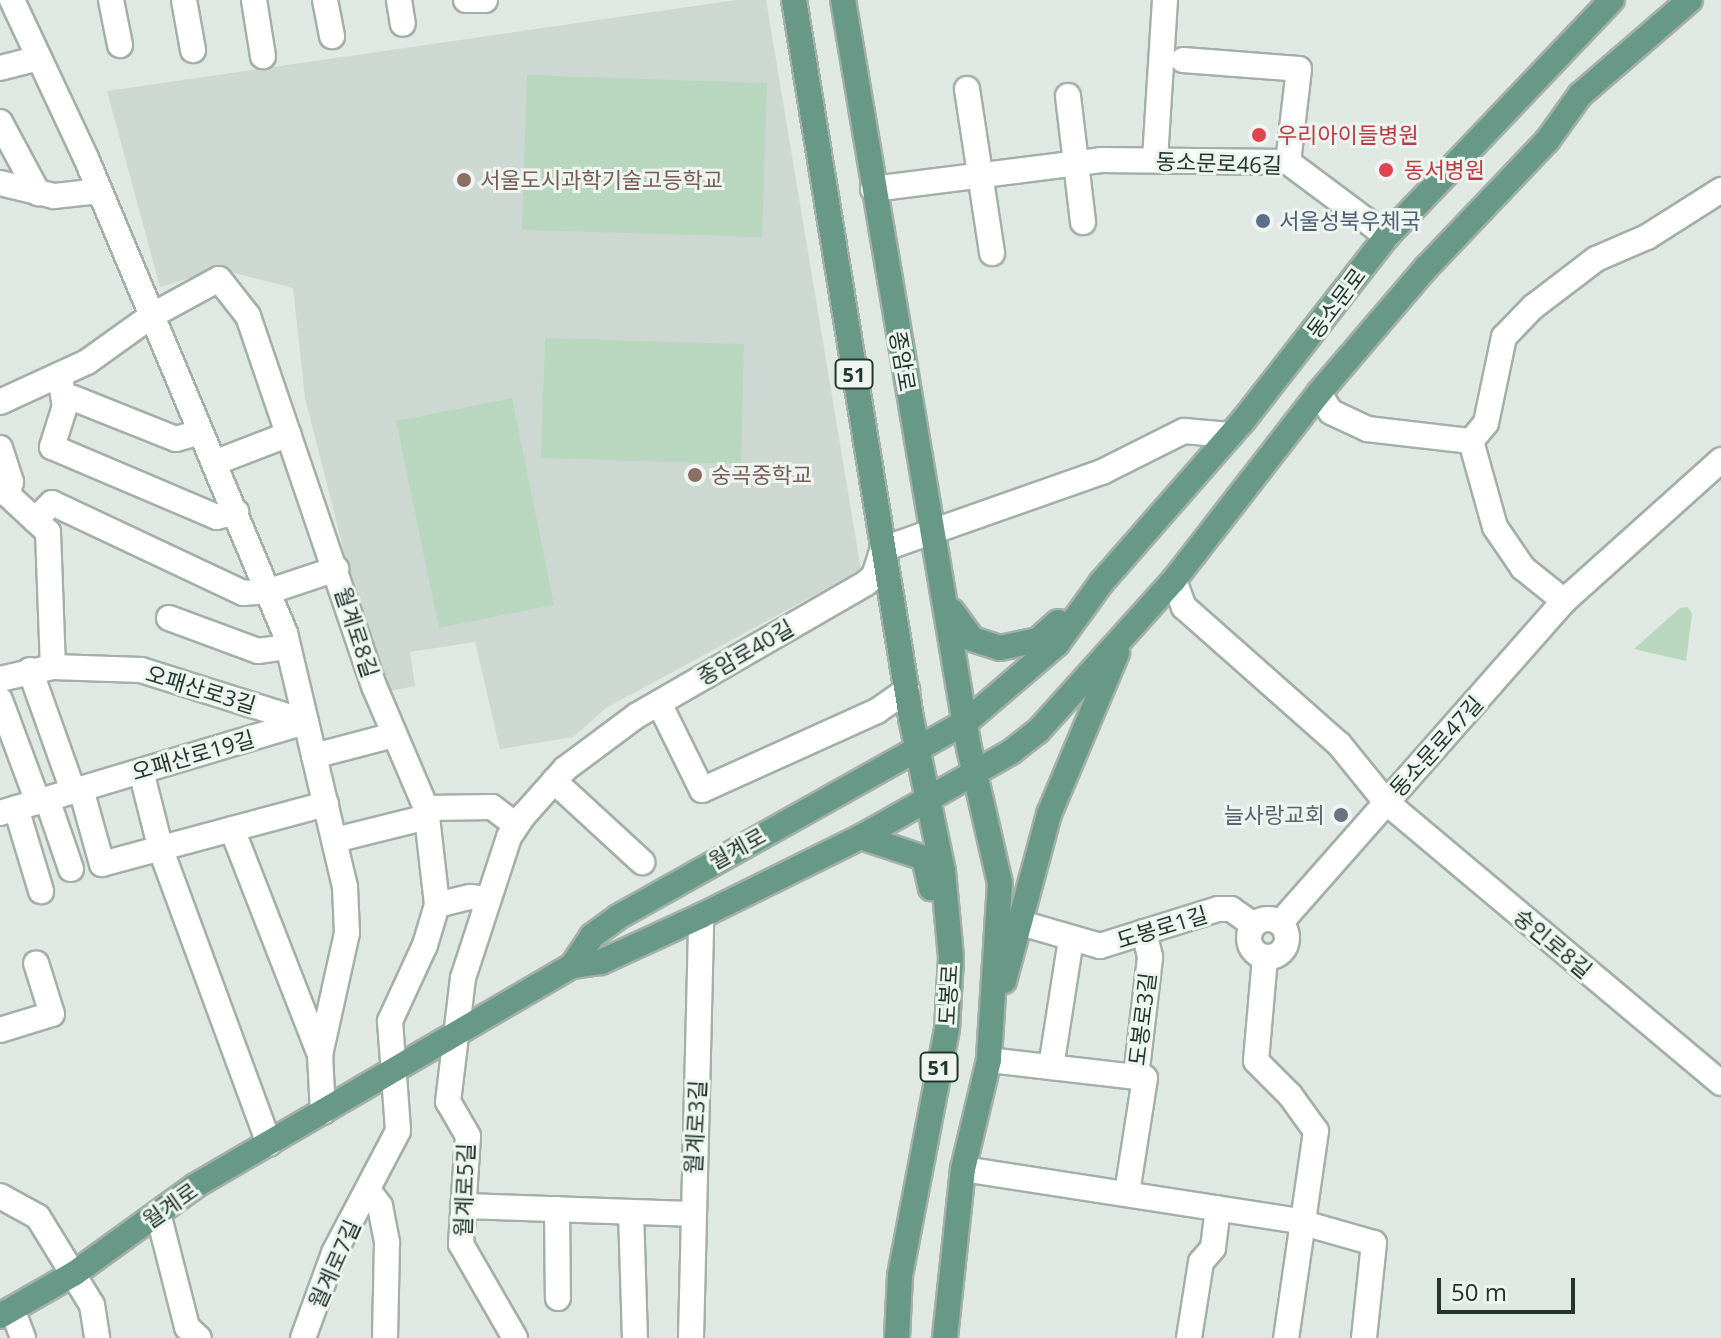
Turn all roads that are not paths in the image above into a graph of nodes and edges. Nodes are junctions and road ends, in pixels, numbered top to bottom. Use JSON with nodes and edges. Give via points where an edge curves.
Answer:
{"nodes":[{"id":1,"x":10,"y":0,"type":"edge"},
{"id":2,"x":111,"y":0,"type":"edge"},
{"id":3,"x":184,"y":0,"type":"edge"},
{"id":4,"x":254,"y":0,"type":"edge"},
{"id":5,"x":325,"y":0,"type":"edge"},
{"id":6,"x":794,"y":0,"type":"edge"},
{"id":7,"x":843,"y":0,"type":"edge"},
{"id":8,"x":1165,"y":0,"type":"edge"},
{"id":9,"x":1612,"y":0,"type":"edge"},
{"id":10,"x":1690,"y":0,"type":"edge"},
{"id":11,"x":0,"y":2,"type":"edge"},
{"id":12,"x":332,"y":36,"type":"dead end"},
{"id":13,"x":120,"y":45,"type":"dead end"},
{"id":14,"x":193,"y":50,"type":"dead end"},
{"id":15,"x":263,"y":56,"type":"dead end"},
{"id":16,"x":39,"y":58,"type":"junction"},
{"id":17,"x":1183,"y":60,"type":"dead end"},
{"id":18,"x":0,"y":68,"type":"edge"},
{"id":19,"x":967,"y":89,"type":"dead end"},
{"id":20,"x":1068,"y":96,"type":"dead end"},
{"id":21,"x":0,"y":122,"type":"edge"},
{"id":22,"x":1155,"y":159,"type":"junction"},
{"id":23,"x":1288,"y":162,"type":"junction"},
{"id":24,"x":1077,"y":163,"type":"junction"},
{"id":25,"x":981,"y":176,"type":"junction"},
{"id":26,"x":0,"y":183,"type":"edge"},
{"id":27,"x":873,"y":189,"type":"junction"},
{"id":28,"x":1721,"y":190,"type":"edge"},
{"id":29,"x":99,"y":191,"type":"junction"},
{"id":30,"x":38,"y":193,"type":"junction"},
{"id":31,"x":1083,"y":222,"type":"dead end"},
{"id":32,"x":1387,"y":236,"type":"junction"},
{"id":33,"x":992,"y":253,"type":"dead end"},
{"id":34,"x":151,"y":316,"type":"junction"},
{"id":35,"x":62,"y":388,"type":"junction"},
{"id":36,"x":1319,"y":393,"type":"junction"},
{"id":37,"x":0,"y":402,"type":"edge"},
{"id":38,"x":200,"y":432,"type":"junction"},
{"id":39,"x":289,"y":434,"type":"junction"},
{"id":40,"x":1230,"y":435,"type":"junction"},
{"id":41,"x":1471,"y":441,"type":"junction"},
{"id":42,"x":0,"y":448,"type":"edge"},
{"id":43,"x":1721,"y":460,"type":"edge"},
{"id":44,"x":214,"y":463,"type":"junction"},
{"id":45,"x":236,"y":512,"type":"junction"},
{"id":46,"x":35,"y":520,"type":"junction"},
{"id":47,"x":933,"y":534,"type":"junction"},
{"id":48,"x":883,"y":549,"type":"junction"},
{"id":49,"x":336,"y":569,"type":"junction"},
{"id":50,"x":1174,"y":580,"type":"junction"},
{"id":51,"x":1101,"y":583,"type":"junction"},
{"id":52,"x":270,"y":591,"type":"junction"},
{"id":53,"x":946,"y":599,"type":"junction"},
{"id":54,"x":1564,"y":601,"type":"junction"},
{"id":55,"x":169,"y":618,"type":"dead end"},
{"id":56,"x":1128,"y":632,"type":"junction"},
{"id":57,"x":288,"y":647,"type":"junction"},
{"id":58,"x":41,"y":669,"type":"junction"},
{"id":59,"x":0,"y":679,"type":"edge"},
{"id":60,"x":907,"y":690,"type":"junction"},
{"id":61,"x":0,"y":700,"type":"edge"},
{"id":62,"x":659,"y":703,"type":"junction"},
{"id":63,"x":306,"y":722,"type":"junction"},
{"id":64,"x":966,"y":722,"type":"junction"},
{"id":65,"x":394,"y":735,"type":"junction"},
{"id":66,"x":917,"y":747,"type":"junction"},
{"id":67,"x":314,"y":756,"type":"junction"},
{"id":68,"x":141,"y":771,"type":"junction"},
{"id":69,"x":976,"y":771,"type":"junction"},
{"id":70,"x":554,"y":781,"type":"junction"},
{"id":71,"x":77,"y":790,"type":"junction"},
{"id":72,"x":930,"y":795,"type":"junction"},
{"id":73,"x":1386,"y":802,"type":"junction"},
{"id":74,"x":326,"y":804,"type":"junction"},
{"id":75,"x":25,"y":806,"type":"edge"},
{"id":76,"x":427,"y":813,"type":"junction"},
{"id":77,"x":516,"y":825,"type":"junction"},
{"id":78,"x":232,"y":829,"type":"junction"},
{"id":79,"x":861,"y":837,"type":"junction"},
{"id":80,"x":335,"y":840,"type":"junction"},
{"id":81,"x":161,"y":850,"type":"junction"},
{"id":82,"x":642,"y":862,"type":"dead end"},
{"id":83,"x":71,"y":869,"type":"dead end"},
{"id":84,"x":41,"y":891,"type":"dead end"},
{"id":85,"x":488,"y":899,"type":"junction"},
{"id":86,"x":437,"y":905,"type":"junction"},
{"id":87,"x":701,"y":916,"type":"junction"},
{"id":88,"x":1281,"y":922,"type":"junction"},
{"id":89,"x":1021,"y":923,"type":"junction"},
{"id":90,"x":1254,"y":925,"type":"junction"},
{"id":91,"x":1144,"y":932,"type":"junction"},
{"id":92,"x":1071,"y":939,"type":"junction"},
{"id":93,"x":1265,"y":958,"type":"junction"},
{"id":94,"x":36,"y":963,"type":"dead end"},
{"id":95,"x":572,"y":966,"type":"junction"},
{"id":96,"x":993,"y":1017,"type":"junction"},
{"id":97,"x":947,"y":1029,"type":"junction"},
{"id":98,"x":0,"y":1030,"type":"edge"},
{"id":99,"x":457,"y":1033,"type":"junction"},
{"id":100,"x":320,"y":1055,"type":"junction"},
{"id":101,"x":989,"y":1060,"type":"junction"},
{"id":102,"x":1051,"y":1067,"type":"junction"},
{"id":103,"x":393,"y":1069,"type":"junction"},
{"id":104,"x":1136,"y":1077,"type":"junction"},
{"id":105,"x":1721,"y":1083,"type":"edge"},
{"id":106,"x":323,"y":1112,"type":"junction"},
{"id":107,"x":269,"y":1144,"type":"junction"},
{"id":108,"x":963,"y":1169,"type":"junction"},
{"id":109,"x":369,"y":1191,"type":"junction"},
{"id":110,"x":1127,"y":1193,"type":"junction"},
{"id":111,"x":0,"y":1196,"type":"edge"},
{"id":112,"x":463,"y":1206,"type":"junction"},
{"id":113,"x":1218,"y":1208,"type":"junction"},
{"id":114,"x":557,"y":1209,"type":"junction"},
{"id":115,"x":631,"y":1212,"type":"junction"},
{"id":116,"x":158,"y":1213,"type":"junction"},
{"id":117,"x":691,"y":1214,"type":"junction"},
{"id":118,"x":1305,"y":1224,"type":"junction"},
{"id":119,"x":75,"y":1273,"type":"junction"},
{"id":120,"x":558,"y":1298,"type":"dead end"},
{"id":121,"x":6,"y":1313,"type":"edge"},
{"id":122,"x":190,"y":1334,"type":"edge"},
{"id":123,"x":23,"y":1338,"type":"edge"},
{"id":124,"x":97,"y":1338,"type":"edge"},
{"id":125,"x":303,"y":1338,"type":"edge"},
{"id":126,"x":385,"y":1338,"type":"edge"},
{"id":127,"x":515,"y":1338,"type":"edge"},
{"id":128,"x":635,"y":1338,"type":"edge"},
{"id":129,"x":691,"y":1338,"type":"edge"},
{"id":130,"x":897,"y":1338,"type":"edge"},
{"id":131,"x":945,"y":1338,"type":"edge"},
{"id":132,"x":1189,"y":1338,"type":"edge"},
{"id":133,"x":1286,"y":1338,"type":"edge"},
{"id":134,"x":1364,"y":1338,"type":"edge"}],
"edges":[{"from":1,"to":11,"type":"street"},
{"from":1,"to":16,"type":"street"},
{"from":2,"to":13,"type":"street"},
{"from":3,"to":14,"type":"street"},
{"from":4,"to":15,"type":"street"},
{"from":5,"to":12,"type":"street"},
{"from":6,"to":48,"type":"main road","number":"51"},
{"from":7,"to":27,"type":"main road","name":"종암로","number":"51"},
{"from":8,"to":22,"type":"street"},
{"from":9,"to":32,"type":"main road","name":"동소문로"},
{"from":10,"to":36,"type":"main road","name":"동소문로","via":[[1580,95],[1547,141],[1425,269]]},
{"from":16,"to":18,"type":"street"},
{"from":16,"to":29,"type":"street"},
{"from":17,"to":23,"type":"street","via":[[1299,65]]},
{"from":19,"to":25,"type":"street"},
{"from":20,"to":24,"type":"street"},
{"from":21,"to":30,"type":"street"},
{"from":22,"to":23,"type":"street","name":"동소문로46길"},
{"from":22,"to":24,"type":"street","name":"동소문로46길"},
{"from":23,"to":32,"type":"street","name":"동소문로46길"},
{"from":24,"to":25,"type":"street","name":"동소문로46길"},
{"from":24,"to":31,"type":"street"},
{"from":25,"to":27,"type":"street","name":"동소문로46길"},
{"from":25,"to":33,"type":"street"},
{"from":26,"to":30,"type":"street"},
{"from":27,"to":47,"type":"main road","name":"종암로","number":"51"},
{"from":28,"to":41,"type":"street","via":[[1647,237],[1596,259],[1533,307],[1504,337],[1486,423]]},
{"from":29,"to":30,"type":"street"},
{"from":29,"to":34,"type":"street"},
{"from":32,"to":40,"type":"main road","name":"동소문로"},
{"from":34,"to":35,"type":"street"},
{"from":34,"to":38,"type":"street"},
{"from":34,"to":39,"type":"street","name":"월계로8길","via":[[219,279],[248,316]]},
{"from":35,"to":37,"type":"street"},
{"from":35,"to":38,"type":"street","via":[[73,398],[176,439]]},
{"from":35,"to":45,"type":"street","via":[[52,447],[217,517]]},
{"from":36,"to":41,"type":"street","via":[[1331,412],[1367,429]]},
{"from":36,"to":50,"type":"main road","name":"동소문로"},
{"from":38,"to":44,"type":"street"},
{"from":39,"to":44,"type":"street"},
{"from":39,"to":49,"type":"street","name":"월계로8길"},
{"from":40,"to":47,"type":"street","via":[[1184,431],[1102,472]]},
{"from":40,"to":51,"type":"main road","name":"동소문로"},
{"from":41,"to":54,"type":"street","via":[[1495,527],[1523,568]]},
{"from":42,"to":46,"type":"street","via":[[11,482],[7,494]]},
{"from":43,"to":54,"type":"street","name":"동소문로47길"},
{"from":44,"to":45,"type":"street"},
{"from":45,"to":52,"type":"street"},
{"from":46,"to":52,"type":"street","via":[[52,503],[243,593]]},
{"from":46,"to":58,"type":"street","via":[[48,532]]},
{"from":47,"to":48,"type":"street"},
{"from":47,"to":53,"type":"main road","name":"종암로","number":"51"},
{"from":48,"to":60,"type":"main road","number":"51"},
{"from":48,"to":62,"type":"street","name":"종암로40길","via":[[874,576],[865,584]]},
{"from":49,"to":52,"type":"street"},
{"from":49,"to":65,"type":"street","name":"월계로8길"},
{"from":50,"to":56,"type":"main road","name":"동소문로"},
{"from":50,"to":73,"type":"street","name":"동소문로47길","via":[[1184,607],[1339,744]]},
{"from":51,"to":53,"type":"main road","via":[[1038,640],[1015,648],[972,639]]},
{"from":51,"to":64,"type":"main road","name":"동소문로","via":[[1057,644]]},
{"from":52,"to":57,"type":"street"},
{"from":53,"to":64,"type":"main road","name":"종암로","number":"51"},
{"from":54,"to":73,"type":"street","name":"동소문로47길"},
{"from":55,"to":57,"type":"street","via":[[258,651]]},
{"from":56,"to":69,"type":"main road","name":"동소문로","via":[[1038,731]]},
{"from":56,"to":89,"type":"main road","via":[[1049,814]]},
{"from":57,"to":63,"type":"street"},
{"from":58,"to":59,"type":"street","name":"오패산로3길"},
{"from":58,"to":63,"type":"street","name":"오패산로3길","via":[[141,670]]},
{"from":58,"to":71,"type":"street"},
{"from":60,"to":62,"type":"street","via":[[877,711],[702,790]]},
{"from":60,"to":66,"type":"main road","number":"51"},
{"from":61,"to":75,"type":"street"},
{"from":62,"to":70,"type":"street","name":"종암로40길"},
{"from":63,"to":67,"type":"street"},
{"from":63,"to":68,"type":"street","name":"오패산로19길"},
{"from":64,"to":66,"type":"main road","name":"동소문로"},
{"from":64,"to":69,"type":"main road","name":"도봉로","number":"51"},
{"from":65,"to":67,"type":"street"},
{"from":65,"to":76,"type":"street","name":"월계로8길"},
{"from":66,"to":72,"type":"main road","name":"도봉로","number":"51"},
{"from":66,"to":95,"type":"main road","name":"월계로","via":[[618,917],[592,936]]},
{"from":67,"to":74,"type":"street"},
{"from":68,"to":71,"type":"street","name":"오패산로19길"},
{"from":68,"to":81,"type":"street"},
{"from":69,"to":72,"type":"main road","name":"동소문로"},
{"from":69,"to":96,"type":"main road","name":"도봉로","number":"51","via":[[1000,883]]},
{"from":70,"to":77,"type":"street","name":"종암로40길"},
{"from":70,"to":82,"type":"street"},
{"from":71,"to":75,"type":"street","name":"오패산로19길"},
{"from":71,"to":81,"type":"street","via":[[102,864]]},
{"from":72,"to":79,"type":"main road","name":"월계로"},
{"from":72,"to":97,"type":"main road","name":"도봉로","number":"51","via":[[951,958]]},
{"from":73,"to":88,"type":"street"},
{"from":73,"to":105,"type":"street","name":"숭인로8길"},
{"from":74,"to":78,"type":"street"},
{"from":74,"to":80,"type":"street"},
{"from":75,"to":83,"type":"street"},
{"from":75,"to":84,"type":"street"},
{"from":76,"to":77,"type":"street","via":[[492,807]]},
{"from":76,"to":80,"type":"street"},
{"from":76,"to":86,"type":"street","name":"월계로8길"},
{"from":77,"to":85,"type":"street","name":"종암로40길"},
{"from":78,"to":81,"type":"street"},
{"from":78,"to":100,"type":"street"},
{"from":79,"to":87,"type":"main road","name":"월계로"},
{"from":79,"to":97,"type":"main road","via":[[924,858]]},
{"from":80,"to":100,"type":"street","via":[[347,933]]},
{"from":81,"to":107,"type":"street"},
{"from":85,"to":86,"type":"street","via":[[470,897]]},
{"from":85,"to":99,"type":"street","name":"종암로40길","via":[[463,978]]},
{"from":86,"to":103,"type":"street","name":"월계로8길","via":[[390,1021]]},
{"from":87,"to":95,"type":"main road","name":"월계로","via":[[601,962]]},
{"from":87,"to":117,"type":"street","name":"월계로3길"},
{"from":88,"to":90,"type":"street","via":[[1270,919]]},
{"from":88,"to":93,"type":"street","via":[[1286,945]]},
{"from":89,"to":92,"type":"street","name":"도봉로1길"},
{"from":89,"to":96,"type":"main road"},
{"from":90,"to":91,"type":"street","name":"도봉로1길","via":[[1231,909],[1218,909]]},
{"from":90,"to":93,"type":"street","via":[[1248,941]]},
{"from":91,"to":92,"type":"street","name":"도봉로1길","via":[[1100,946]]},
{"from":91,"to":104,"type":"street","name":"도봉로3길","via":[[1150,957]]},
{"from":92,"to":102,"type":"street"},
{"from":93,"to":118,"type":"street","via":[[1256,1061],[1316,1131]]},
{"from":94,"to":98,"type":"street","via":[[52,1014]]},
{"from":95,"to":99,"type":"main road","name":"월계로"},
{"from":96,"to":101,"type":"main road","name":"도봉로","number":"51"},
{"from":97,"to":130,"type":"main road","name":"도봉로","number":"51","via":[[900,1276]]},
{"from":99,"to":103,"type":"main road","name":"월계로"},
{"from":99,"to":112,"type":"street","name":"월계로5길","via":[[448,1102],[468,1136]]},
{"from":100,"to":106,"type":"street"},
{"from":101,"to":102,"type":"street"},
{"from":101,"to":108,"type":"main road","name":"도봉로","number":"51"},
{"from":102,"to":104,"type":"street"},
{"from":103,"to":106,"type":"main road","name":"월계로"},
{"from":103,"to":109,"type":"street","name":"월계로7길","via":[[398,1131]]},
{"from":104,"to":110,"type":"street","name":"도봉로3길","via":[[1145,1078]]},
{"from":106,"to":107,"type":"main road","name":"월계로"},
{"from":107,"to":116,"type":"main road","name":"월계로"},
{"from":108,"to":110,"type":"street"},
{"from":108,"to":131,"type":"main road","name":"도봉로","number":"51"},
{"from":109,"to":125,"type":"street","name":"월계로7길","via":[[334,1253]]},
{"from":109,"to":126,"type":"street","name":"월계로7길","via":[[380,1206],[387,1243]]},
{"from":110,"to":113,"type":"street"},
{"from":111,"to":119,"type":"street","via":[[38,1217]]},
{"from":112,"to":114,"type":"street"},
{"from":112,"to":127,"type":"street","name":"월계로5길","via":[[461,1244]]},
{"from":113,"to":118,"type":"street"},
{"from":113,"to":132,"type":"street","via":[[1213,1248],[1201,1262]]},
{"from":114,"to":115,"type":"street"},
{"from":114,"to":120,"type":"street"},
{"from":115,"to":117,"type":"street"},
{"from":115,"to":128,"type":"street"},
{"from":116,"to":119,"type":"main road","name":"월계로"},
{"from":116,"to":122,"type":"street"},
{"from":117,"to":129,"type":"street","name":"월계로3길"},
{"from":118,"to":133,"type":"street"},
{"from":118,"to":134,"type":"street","via":[[1374,1243]]},
{"from":119,"to":121,"type":"main road","name":"월계로"},
{"from":119,"to":124,"type":"street","via":[[92,1305]]},
{"from":121,"to":123,"type":"street","name":"월계로"}]}
